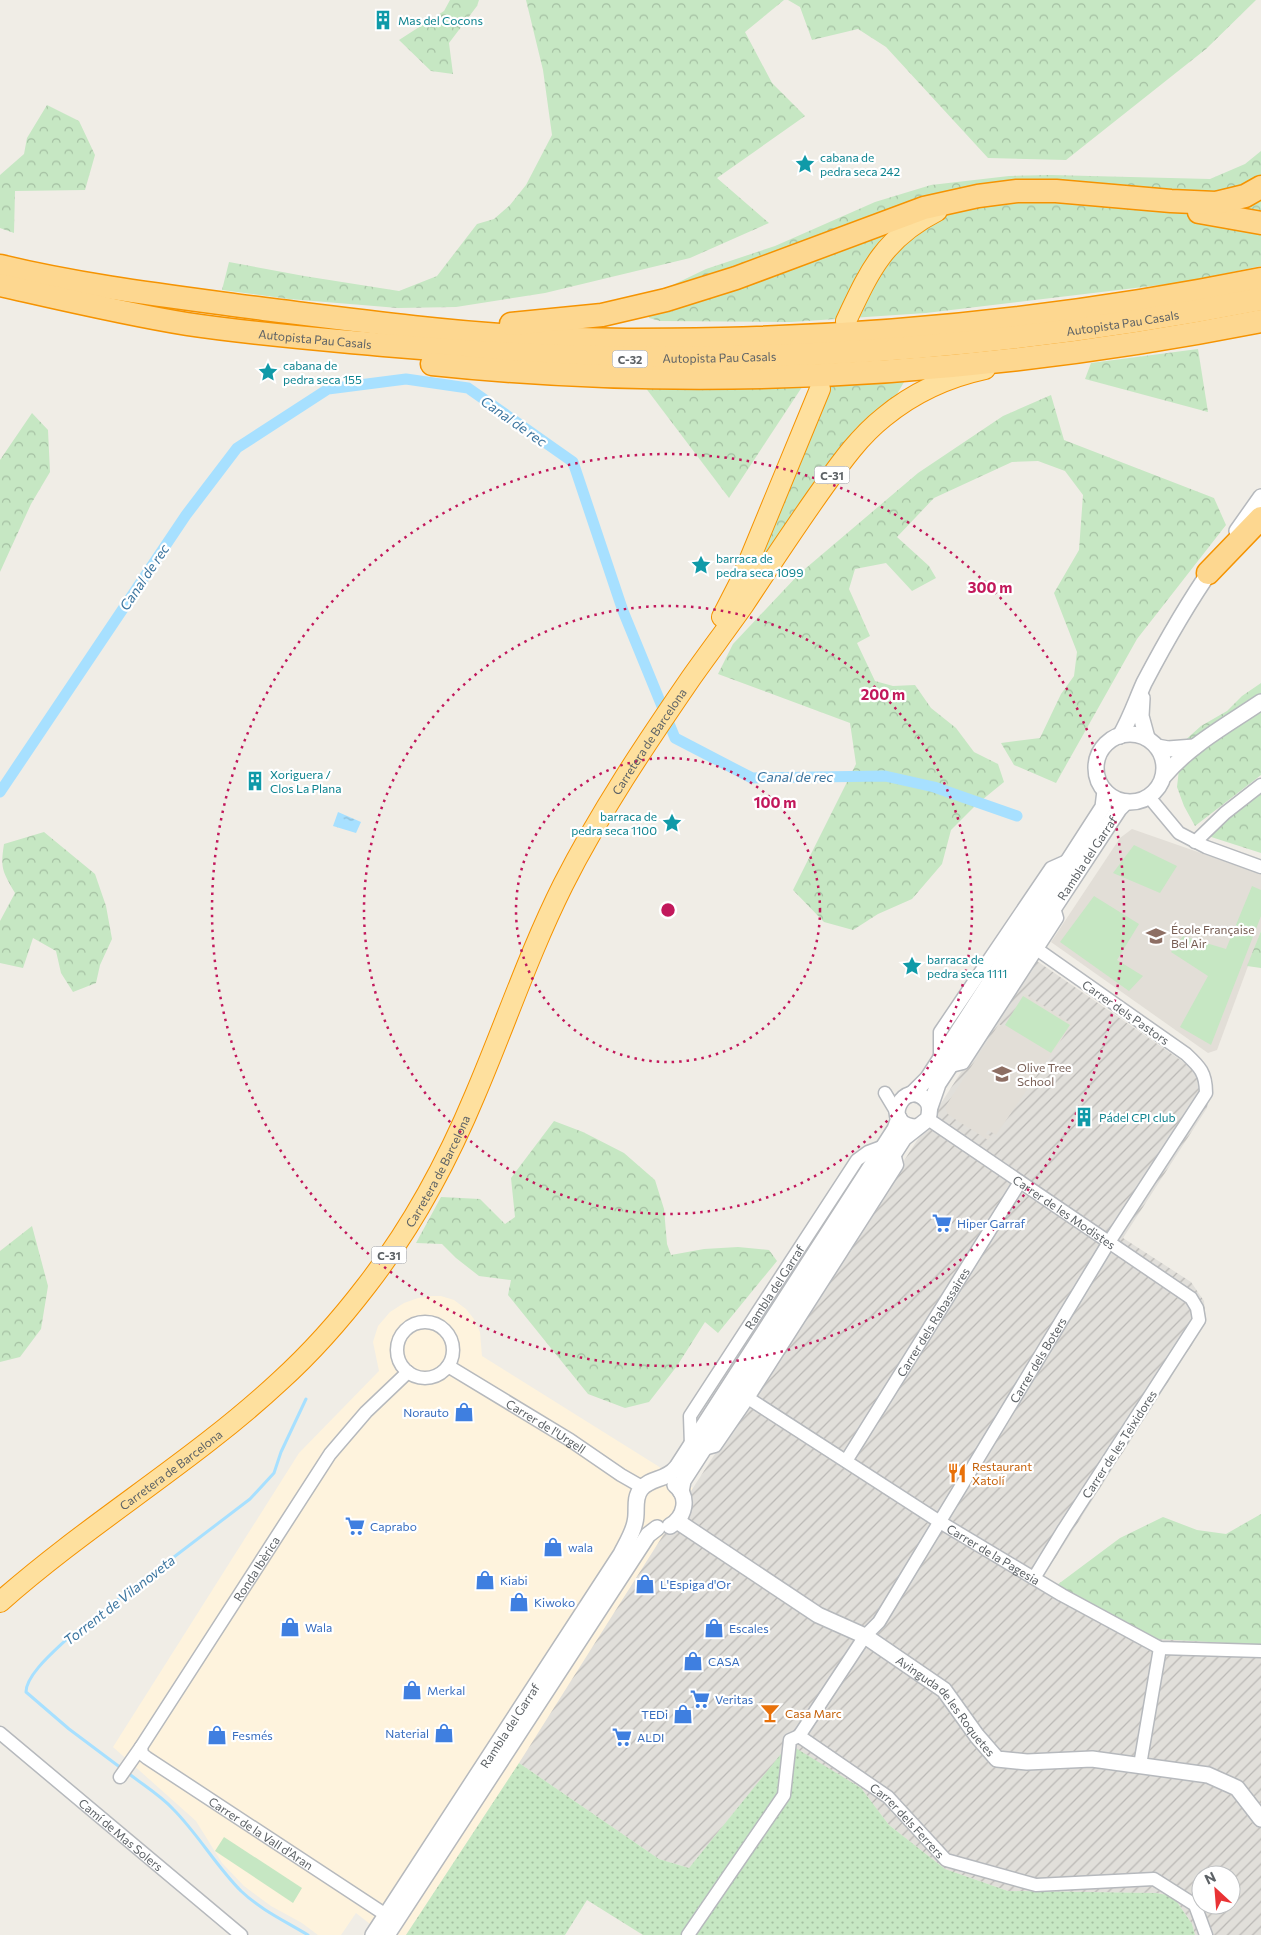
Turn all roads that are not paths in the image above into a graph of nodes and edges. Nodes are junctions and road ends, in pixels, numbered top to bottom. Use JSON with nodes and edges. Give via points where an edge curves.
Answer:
{"nodes":[{"id":1,"x":1261,"y":187,"type":"edge"},
{"id":2,"x":1102,"y":195,"type":"junction"},
{"id":3,"x":978,"y":196,"type":"junction"},
{"id":4,"x":1261,"y":223,"type":"edge"},
{"id":5,"x":0,"y":266,"type":"edge"},
{"id":6,"x":1261,"y":279,"type":"edge"},
{"id":7,"x":0,"y":284,"type":"edge"},
{"id":8,"x":1261,"y":299,"type":"edge"},
{"id":9,"x":846,"y":321,"type":"dead end"},
{"id":10,"x":1261,"y":321,"type":"edge"},
{"id":11,"x":366,"y":322,"type":"junction"},
{"id":12,"x":269,"y":336,"type":"junction"},
{"id":13,"x":1033,"y":358,"type":"junction"},
{"id":14,"x":820,"y":388,"type":"dead end"},
{"id":15,"x":1261,"y":497,"type":"edge"},
{"id":16,"x":1261,"y":518,"type":"edge"},
{"id":17,"x":1208,"y":573,"type":"junction"},
{"id":18,"x":695,"y":673,"type":"junction"},
{"id":19,"x":1143,"y":686,"type":"junction"},
{"id":20,"x":1261,"y":702,"type":"edge"},
{"id":21,"x":1120,"y":736,"type":"junction"},
{"id":22,"x":1152,"y":743,"type":"junction"},
{"id":23,"x":1194,"y":746,"type":"junction"},
{"id":24,"x":1164,"y":776,"type":"junction"},
{"id":25,"x":1261,"y":785,"type":"edge"},
{"id":26,"x":1105,"y":791,"type":"junction"},
{"id":27,"x":1149,"y":797,"type":"junction"},
{"id":28,"x":1122,"y":806,"type":"junction"},
{"id":29,"x":1195,"y":842,"type":"junction"},
{"id":30,"x":1261,"y":867,"type":"edge"},
{"id":31,"x":1054,"y":908,"type":"junction"},
{"id":32,"x":1038,"y":950,"type":"junction"},
{"id":33,"x":946,"y":1062,"type":"junction"},
{"id":34,"x":1206,"y":1082,"type":"joint"},
{"id":35,"x":909,"y":1095,"type":"junction"},
{"id":36,"x":898,"y":1116,"type":"junction"},
{"id":37,"x":925,"y":1118,"type":"junction"},
{"id":38,"x":889,"y":1150,"type":"junction"},
{"id":39,"x":1020,"y":1182,"type":"junction"},
{"id":40,"x":1108,"y":1242,"type":"junction"},
{"id":41,"x":1197,"y":1308,"type":"joint"},
{"id":42,"x":448,"y":1366,"type":"junction"},
{"id":43,"x":408,"y":1372,"type":"junction"},
{"id":44,"x":748,"y":1398,"type":"junction"},
{"id":45,"x":697,"y":1447,"type":"junction"},
{"id":46,"x":846,"y":1462,"type":"junction"},
{"id":47,"x":658,"y":1480,"type":"junction"},
{"id":48,"x":642,"y":1487,"type":"junction"},
{"id":49,"x":681,"y":1492,"type":"junction"},
{"id":50,"x":637,"y":1511,"type":"junction"},
{"id":51,"x":677,"y":1521,"type":"junction"},
{"id":52,"x":940,"y":1522,"type":"junction"},
{"id":53,"x":657,"y":1528,"type":"junction"},
{"id":54,"x":1034,"y":1578,"type":"junction"},
{"id":55,"x":0,"y":1602,"type":"edge"},
{"id":56,"x":865,"y":1636,"type":"junction"},
{"id":57,"x":1160,"y":1648,"type":"junction"},
{"id":58,"x":1261,"y":1651,"type":"edge"},
{"id":59,"x":0,"y":1733,"type":"edge"},
{"id":60,"x":799,"y":1736,"type":"junction"},
{"id":61,"x":141,"y":1747,"type":"junction"},
{"id":62,"x":1140,"y":1765,"type":"junction"},
{"id":63,"x":120,"y":1777,"type":"dead end"},
{"id":64,"x":1261,"y":1819,"type":"edge"},
{"id":65,"x":386,"y":1915,"type":"junction"},
{"id":66,"x":241,"y":1935,"type":"edge"},
{"id":67,"x":373,"y":1935,"type":"edge"},
{"id":68,"x":387,"y":1935,"type":"edge"},
{"id":69,"x":688,"y":1935,"type":"edge"},
{"id":70,"x":1206,"y":1935,"type":"edge"}],
"edges":[{"from":1,"to":2,"type":"highway","via":[[1245,196],[1216,203]]},
{"from":2,"to":3,"type":"highway","via":[[1036,190]]},
{"from":2,"to":4,"type":"highway"},
{"from":3,"to":9,"type":"highway","via":[[929,215],[892,242],[873,266]]},
{"from":3,"to":11,"type":"highway","via":[[891,219],[701,290],[602,315],[519,324],[391,319]]},
{"from":5,"to":11,"type":"highway","name":"Autopista Pau Casals","number":"C-32","via":[[102,287]]},
{"from":6,"to":11,"type":"highway","name":"Autopista Pau Casals","number":"C-32","via":[[1182,295],[1007,320],[776,338],[535,337]]},
{"from":7,"to":12,"type":"highway","name":"Autopista Pau Casals","number":"C-32","via":[[184,324]]},
{"from":8,"to":12,"type":"highway","name":"Autopista Pau Casals","number":"C-32","via":[[1188,314],[1008,339],[777,357],[608,359],[449,351]]},
{"from":10,"to":13,"type":"highway"},
{"from":12,"to":13,"type":"highway","via":[[302,346],[422,363],[625,378],[774,378]]},
{"from":13,"to":18,"type":"highway","number":"C-31","via":[[942,382],[882,418],[842,461]]},
{"from":14,"to":18,"type":"highway","number":"C-31","via":[[742,578]]},
{"from":15,"to":17,"type":"street"},
{"from":16,"to":17,"type":"highway"},
{"from":17,"to":19,"type":"street","via":[[1184,609]]},
{"from":18,"to":55,"type":"highway","name":"Carretera de Barcelona","number":"C-31","via":[[590,833],[541,933],[452,1145],[401,1239],[369,1283],[324,1338],[277,1384]]},
{"from":19,"to":21,"type":"street"},
{"from":19,"to":22,"type":"street","via":[[1141,716]]},
{"from":20,"to":23,"type":"street"},
{"from":21,"to":22,"type":"street","via":[[1132,734]]},
{"from":21,"to":26,"type":"street","via":[[1105,746],[1097,762],[1097,775]]},
{"from":22,"to":23,"type":"street","via":[[1168,749]]},
{"from":22,"to":24,"type":"street","via":[[1164,761]]},
{"from":23,"to":24,"type":"street"},
{"from":24,"to":27,"type":"street"},
{"from":25,"to":29,"type":"street"},
{"from":26,"to":28,"type":"street"},
{"from":26,"to":33,"type":"street","name":"Rambla del Garraf","via":[[1103,807]]},
{"from":27,"to":28,"type":"street"},
{"from":27,"to":29,"type":"street","via":[[1179,833]]},
{"from":28,"to":31,"type":"street","name":"Rambla del Garraf"},
{"from":29,"to":30,"type":"street"},
{"from":31,"to":32,"type":"street","name":"Rambla del Garraf","via":[[1057,918]]},
{"from":31,"to":33,"type":"street","name":"Rambla del Garraf"},
{"from":32,"to":33,"type":"street","name":"Rambla del Garraf","via":[[964,1063]]},
{"from":32,"to":34,"type":"street","name":"Carrer dels Pastors","via":[[1186,1054],[1201,1068]]},
{"from":33,"to":35,"type":"street","name":"Rambla del Garraf"},
{"from":33,"to":37,"type":"street","name":"Rambla del Garraf"},
{"from":34,"to":40,"type":"street","name":"Carrer dels Boters","via":[[1206,1093]]},
{"from":35,"to":36,"type":"street","via":[[898,1105]]},
{"from":35,"to":37,"type":"street","via":[[921,1096],[928,1102]]},
{"from":36,"to":37,"type":"street","via":[[909,1126]]},
{"from":36,"to":38,"type":"street","name":"Rambla del Garraf"},
{"from":37,"to":38,"type":"street","name":"Rambla del Garraf"},
{"from":37,"to":39,"type":"street","name":"Carrer de les Modistes"},
{"from":38,"to":44,"type":"street","name":"Rambla del Garraf","via":[[897,1165]]},
{"from":38,"to":45,"type":"street","name":"Rambla del Garraf"},
{"from":38,"to":45,"type":"street","name":"Rambla del Garraf","via":[[868,1152],[857,1160],[690,1416]]},
{"from":39,"to":40,"type":"street","name":"Carrer de les Modistes"},
{"from":39,"to":46,"type":"street","name":"Carrer dels Rabassaires"},
{"from":40,"to":41,"type":"street","name":"Carrer de les Modistes","via":[[1191,1298]]},
{"from":40,"to":52,"type":"street","name":"Carrer dels Boters"},
{"from":41,"to":54,"type":"street","name":"Carrer de les Teixidores","via":[[1199,1320]]},
{"from":42,"to":43,"type":"street","via":[[434,1377],[416,1377]]},
{"from":42,"to":43,"type":"street","via":[[453,1349],[446,1332],[431,1323],[421,1323],[405,1331],[400,1339],[398,1357]]},
{"from":42,"to":48,"type":"street","name":"Carrer de l'Urgell"},
{"from":43,"to":61,"type":"street","name":"Ronda Ibèrica","via":[[366,1412],[330,1454]]},
{"from":44,"to":45,"type":"street","name":"Rambla del Garraf","via":[[715,1446]]},
{"from":44,"to":46,"type":"street","name":"Carrer de la Pagesia"},
{"from":45,"to":47,"type":"street","name":"Rambla del Garraf","via":[[671,1475]]},
{"from":45,"to":49,"type":"street","name":"Rambla del Garraf"},
{"from":46,"to":52,"type":"street","name":"Carrer de la Pagesia"},
{"from":47,"to":48,"type":"street","name":"Rambla del Garraf"},
{"from":47,"to":49,"type":"street","via":[[673,1483]]},
{"from":48,"to":50,"type":"street","name":"Rambla del Garraf","via":[[637,1496]]},
{"from":49,"to":51,"type":"street","name":"Rambla del Garraf","via":[[684,1508]]},
{"from":50,"to":53,"type":"street","via":[[644,1522]]},
{"from":50,"to":65,"type":"street","name":"Rambla del Garraf","via":[[635,1524],[621,1554]]},
{"from":51,"to":53,"type":"street","name":"Rambla del Garraf"},
{"from":51,"to":56,"type":"street","name":"Avinguda de les Roquetes","via":[[818,1615]]},
{"from":52,"to":54,"type":"street","name":"Carrer de la Pagesia"},
{"from":52,"to":56,"type":"street","name":"Carrer dels Boters","via":[[879,1622]]},
{"from":53,"to":68,"type":"street","name":"Rambla del Garraf","via":[[648,1535]]},
{"from":54,"to":57,"type":"street","name":"Carrer de la Pagesia"},
{"from":56,"to":60,"type":"street"},
{"from":56,"to":62,"type":"street","name":"Avinguda de les Roquetes","via":[[944,1690],[997,1758],[1027,1762],[1092,1759]]},
{"from":57,"to":58,"type":"street","name":"Carrer de la Pagesia"},
{"from":57,"to":62,"type":"street"},
{"from":59,"to":66,"type":"street","name":"Camí de Mas Solers"},
{"from":60,"to":69,"type":"street","via":[[790,1740],[784,1795]]},
{"from":60,"to":70,"type":"street","name":"Carrer dels Ferrers","via":[[888,1797],[946,1860],[1036,1885],[1154,1879],[1195,1905]]},
{"from":61,"to":63,"type":"street","name":"Ronda Ibèrica"},
{"from":61,"to":65,"type":"street","name":"Carrer de la Vall d'Aran","via":[[147,1758]]},
{"from":62,"to":64,"type":"street","name":"Avinguda de les Roquetes","via":[[1208,1776],[1237,1788]]},
{"from":65,"to":67,"type":"street","name":"Rambla del Garraf"}]}
